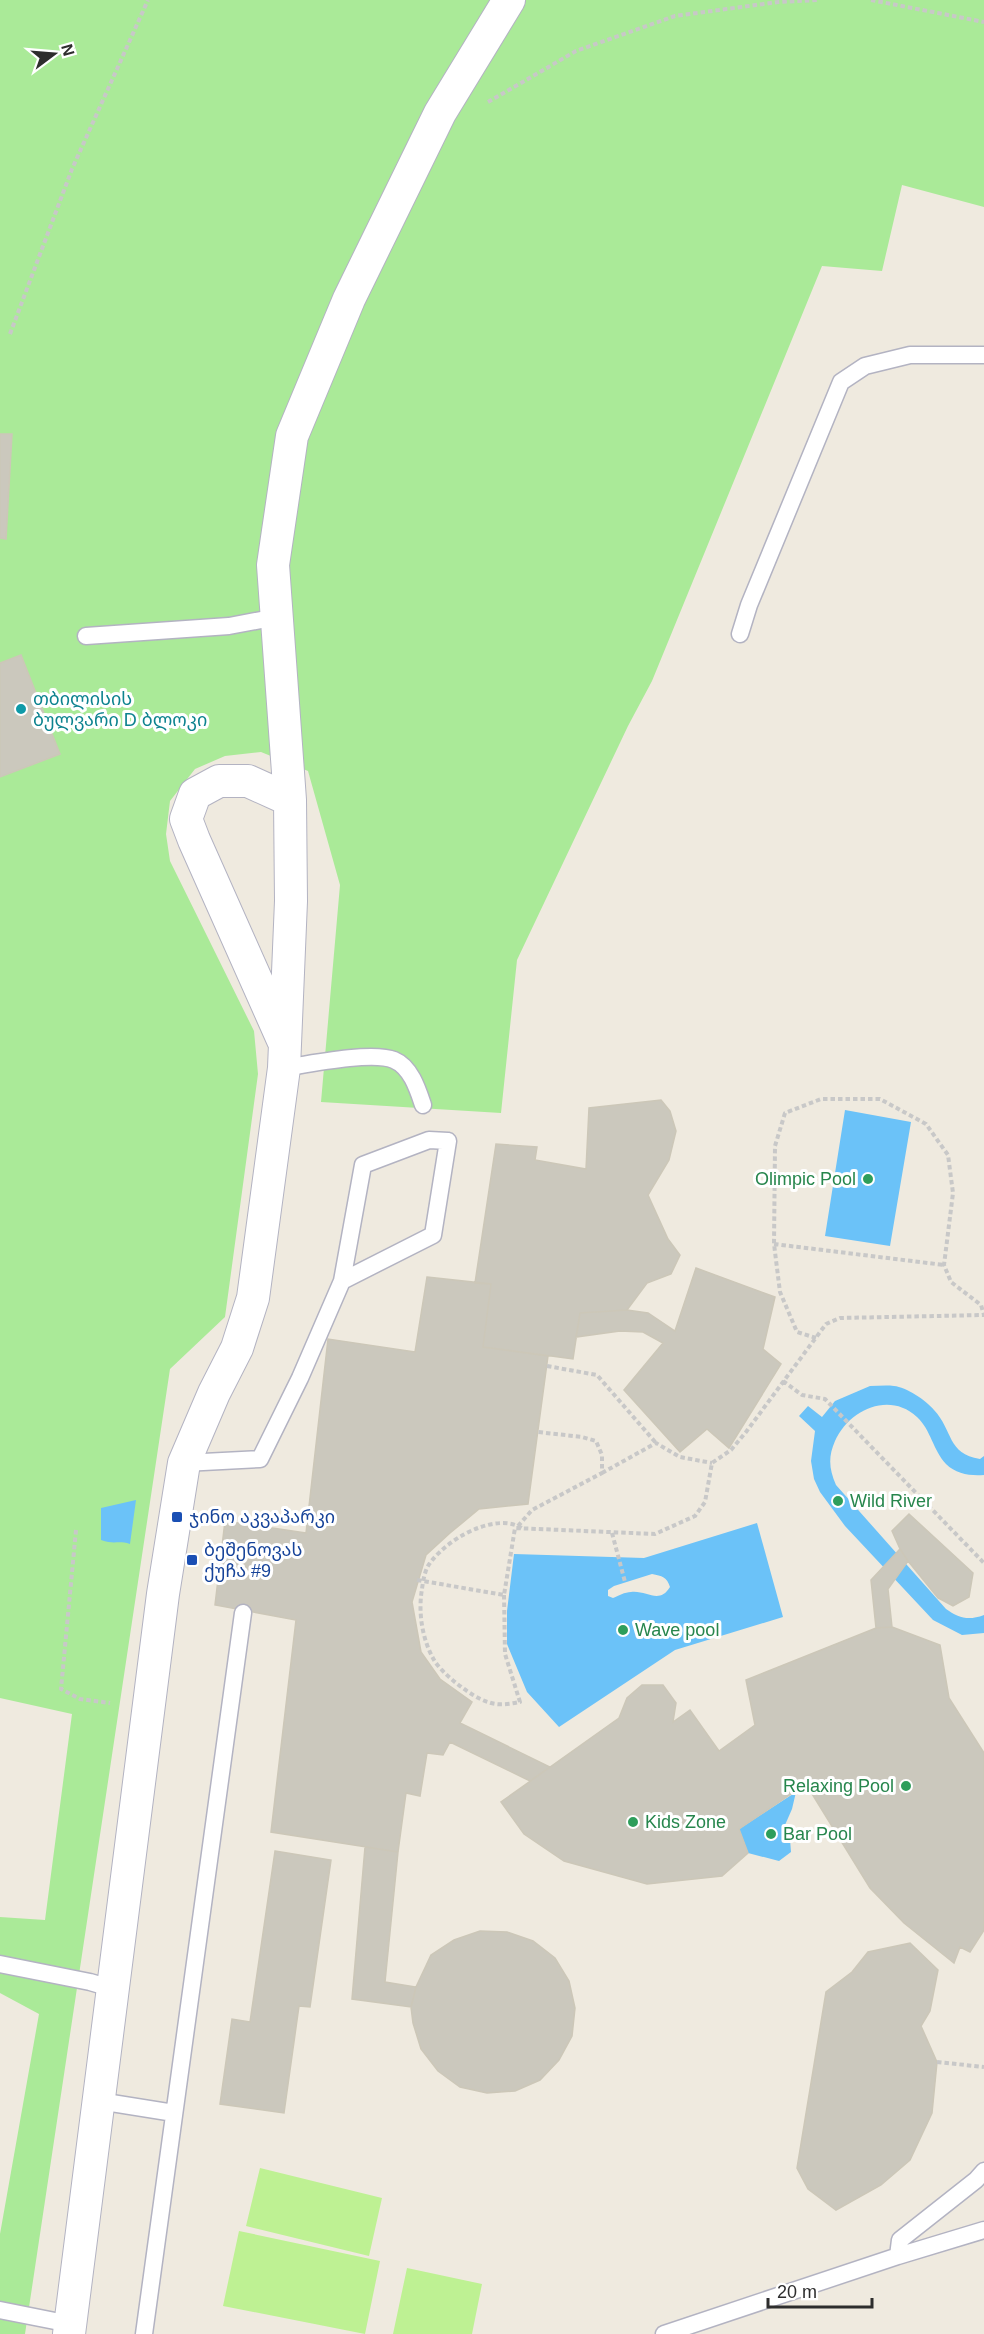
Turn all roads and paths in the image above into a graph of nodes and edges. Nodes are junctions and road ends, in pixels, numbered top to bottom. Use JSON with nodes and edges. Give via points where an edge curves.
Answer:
{"nodes":[{"id":1,"x":148,"y":0,"type":"edge"},
{"id":2,"x":508,"y":0,"type":"edge"},
{"id":3,"x":819,"y":0,"type":"edge"},
{"id":4,"x":871,"y":0,"type":"edge"},
{"id":5,"x":984,"y":22,"type":"edge"},
{"id":6,"x":483,"y":104,"type":"dead end"},
{"id":7,"x":10,"y":334,"type":"dead end"},
{"id":8,"x":984,"y":355,"type":"edge"},
{"id":9,"x":277,"y":617,"type":"junction"},
{"id":10,"x":740,"y":634,"type":"dead end"},
{"id":11,"x":86,"y":636,"type":"dead end"},
{"id":12,"x":290,"y":800,"type":"junction"},
{"id":13,"x":284,"y":1057,"type":"junction"},
{"id":14,"x":423,"y":1105,"type":"dead end"},
{"id":15,"x":774,"y":1244,"type":"junction"},
{"id":16,"x":944,"y":1265,"type":"junction"},
{"id":17,"x":342,"y":1281,"type":"junction"},
{"id":18,"x":816,"y":1338,"type":"junction"},
{"id":19,"x":547,"y":1366,"type":"dead end"},
{"id":20,"x":783,"y":1380,"type":"junction"},
{"id":21,"x":538,"y":1432,"type":"dead end"},
{"id":22,"x":656,"y":1443,"type":"junction"},
{"id":23,"x":184,"y":1463,"type":"junction"},
{"id":24,"x":712,"y":1463,"type":"junction"},
{"id":25,"x":602,"y":1473,"type":"junction"},
{"id":26,"x":518,"y":1526,"type":"junction"},
{"id":27,"x":523,"y":1528,"type":"junction"},
{"id":28,"x":76,"y":1530,"type":"dead end"},
{"id":29,"x":612,"y":1533,"type":"junction"},
{"id":30,"x":984,"y":1563,"type":"edge"},
{"id":31,"x":417,"y":1580,"type":"dead end"},
{"id":32,"x":423,"y":1581,"type":"junction"},
{"id":33,"x":625,"y":1582,"type":"dead end"},
{"id":34,"x":504,"y":1595,"type":"junction"},
{"id":35,"x":243,"y":1613,"type":"dead end"},
{"id":36,"x":110,"y":1703,"type":"dead end"},
{"id":37,"x":0,"y":1964,"type":"edge"},
{"id":38,"x":114,"y":1989,"type":"junction"},
{"id":39,"x":936,"y":2062,"type":"dead end"},
{"id":40,"x":984,"y":2067,"type":"edge"},
{"id":41,"x":99,"y":2101,"type":"junction"},
{"id":42,"x":174,"y":2113,"type":"junction"},
{"id":43,"x":984,"y":2171,"type":"edge"},
{"id":44,"x":984,"y":2230,"type":"edge"},
{"id":45,"x":898,"y":2256,"type":"junction"},
{"id":46,"x":0,"y":2310,"type":"edge"},
{"id":47,"x":69,"y":2329,"type":"edge"},
{"id":48,"x":144,"y":2334,"type":"edge"},
{"id":49,"x":664,"y":2334,"type":"edge"}],
"edges":[{"from":1,"to":7,"type":"path","via":[[72,169]]},
{"from":2,"to":9,"type":"street","via":[[440,113],[349,299],[292,436],[273,565]]},
{"from":3,"to":6,"type":"path","via":[[675,16],[576,51]]},
{"from":4,"to":5,"type":"path"},
{"from":8,"to":10,"type":"lane","via":[[909,355],[865,366],[841,382]]},
{"from":9,"to":11,"type":"lane","via":[[228,626]]},
{"from":9,"to":12,"type":"street"},
{"from":12,"to":13,"type":"street","via":[[291,901]]},
{"from":12,"to":13,"type":"street","via":[[248,781],[219,781],[195,794],[186,819]]},
{"from":13,"to":14,"type":"lane","via":[[395,1060],[415,1080]]},
{"from":13,"to":23,"type":"street","via":[[253,1298],[237,1348]]},
{"from":15,"to":16,"type":"path"},
{"from":15,"to":16,"type":"path","via":[[775,1146],[785,1113],[821,1099],[880,1099],[926,1124],[948,1155],[953,1193]]},
{"from":15,"to":18,"type":"path","via":[[780,1292],[797,1332]]},
{"from":16,"to":18,"type":"path","via":[[951,1282],[981,1305],[984,1315],[840,1318],[826,1324]]},
{"from":17,"to":17,"type":"lane","via":[[433,1235],[448,1141],[429,1140],[363,1165]]},
{"from":17,"to":23,"type":"lane","via":[[260,1459]]},
{"from":18,"to":20,"type":"path"},
{"from":19,"to":22,"type":"path","via":[[597,1375]]},
{"from":20,"to":24,"type":"path","via":[[746,1432]]},
{"from":20,"to":30,"type":"path","via":[[802,1395],[825,1399]]},
{"from":21,"to":25,"type":"path","via":[[596,1441],[602,1455]]},
{"from":22,"to":24,"type":"path","via":[[680,1457]]},
{"from":22,"to":25,"type":"path"},
{"from":23,"to":38,"type":"street","via":[[163,1594]]},
{"from":24,"to":29,"type":"path","via":[[705,1502],[695,1516],[655,1534]]},
{"from":25,"to":26,"type":"path","via":[[532,1510]]},
{"from":26,"to":27,"type":"path"},
{"from":26,"to":32,"type":"path","via":[[493,1522],[469,1531],[429,1563]]},
{"from":27,"to":29,"type":"path"},
{"from":27,"to":34,"type":"path","via":[[515,1528]]},
{"from":28,"to":36,"type":"path","via":[[61,1689],[80,1699]]},
{"from":29,"to":33,"type":"path"},
{"from":31,"to":32,"type":"path"},
{"from":32,"to":34,"type":"path"},
{"from":32,"to":34,"type":"path","via":[[419,1607],[435,1661],[460,1686],[478,1697],[507,1704],[520,1702],[506,1654]]},
{"from":35,"to":42,"type":"lane"},
{"from":37,"to":38,"type":"lane"},
{"from":38,"to":41,"type":"street"},
{"from":39,"to":40,"type":"path"},
{"from":41,"to":42,"type":"lane"},
{"from":41,"to":47,"type":"street"},
{"from":42,"to":48,"type":"lane"},
{"from":43,"to":45,"type":"lane","via":[[900,2240]]},
{"from":44,"to":45,"type":"lane"},
{"from":45,"to":49,"type":"lane"},
{"from":46,"to":47,"type":"lane"}]}
